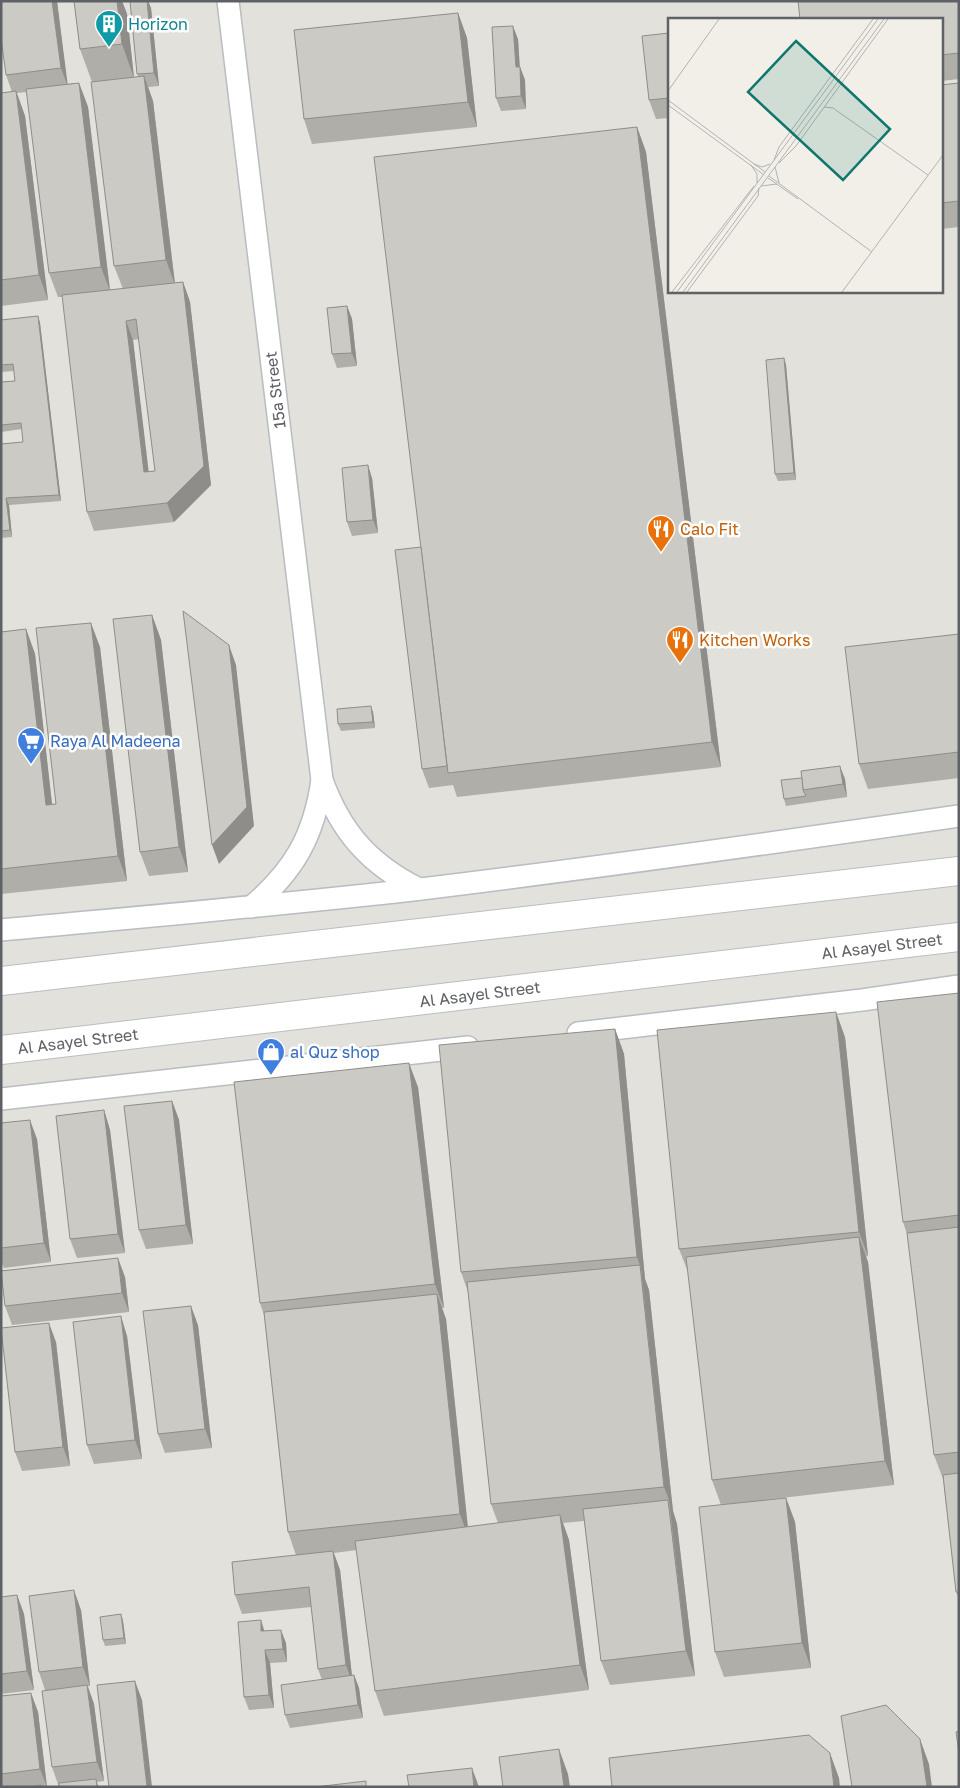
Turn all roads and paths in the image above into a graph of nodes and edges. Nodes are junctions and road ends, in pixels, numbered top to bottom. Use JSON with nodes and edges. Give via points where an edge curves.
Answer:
{"nodes":[{"id":1,"x":228,"y":1,"type":"edge"},
{"id":2,"x":322,"y":780,"type":"junction"},
{"id":3,"x":959,"y":816,"type":"edge"},
{"id":4,"x":959,"y":871,"type":"edge"},
{"id":5,"x":419,"y":889,"type":"junction"},
{"id":6,"x":250,"y":907,"type":"junction"},
{"id":7,"x":1,"y":930,"type":"edge"},
{"id":8,"x":959,"y":937,"type":"edge"},
{"id":9,"x":1,"y":981,"type":"edge"},
{"id":10,"x":959,"y":986,"type":"edge"},
{"id":11,"x":561,"y":1036,"type":"edge"},
{"id":12,"x":492,"y":1044,"type":"edge"},
{"id":13,"x":1,"y":1050,"type":"edge"},
{"id":14,"x":1,"y":1099,"type":"edge"}],
"edges":[{"from":1,"to":2,"type":"street","name":"15a Street"},
{"from":2,"to":5,"type":"street","name":"15a Street","via":[[329,800],[351,837],[394,875]]},
{"from":2,"to":6,"type":"street","name":"15a Street","via":[[319,801],[305,842],[282,878]]},
{"from":3,"to":5,"type":"street"},
{"from":4,"to":9,"type":"main road"},
{"from":5,"to":6,"type":"street"},
{"from":6,"to":7,"type":"street"},
{"from":8,"to":13,"type":"main road","name":"Al Asayel Street"},
{"from":10,"to":11,"type":"street"},
{"from":12,"to":14,"type":"street"}]}
